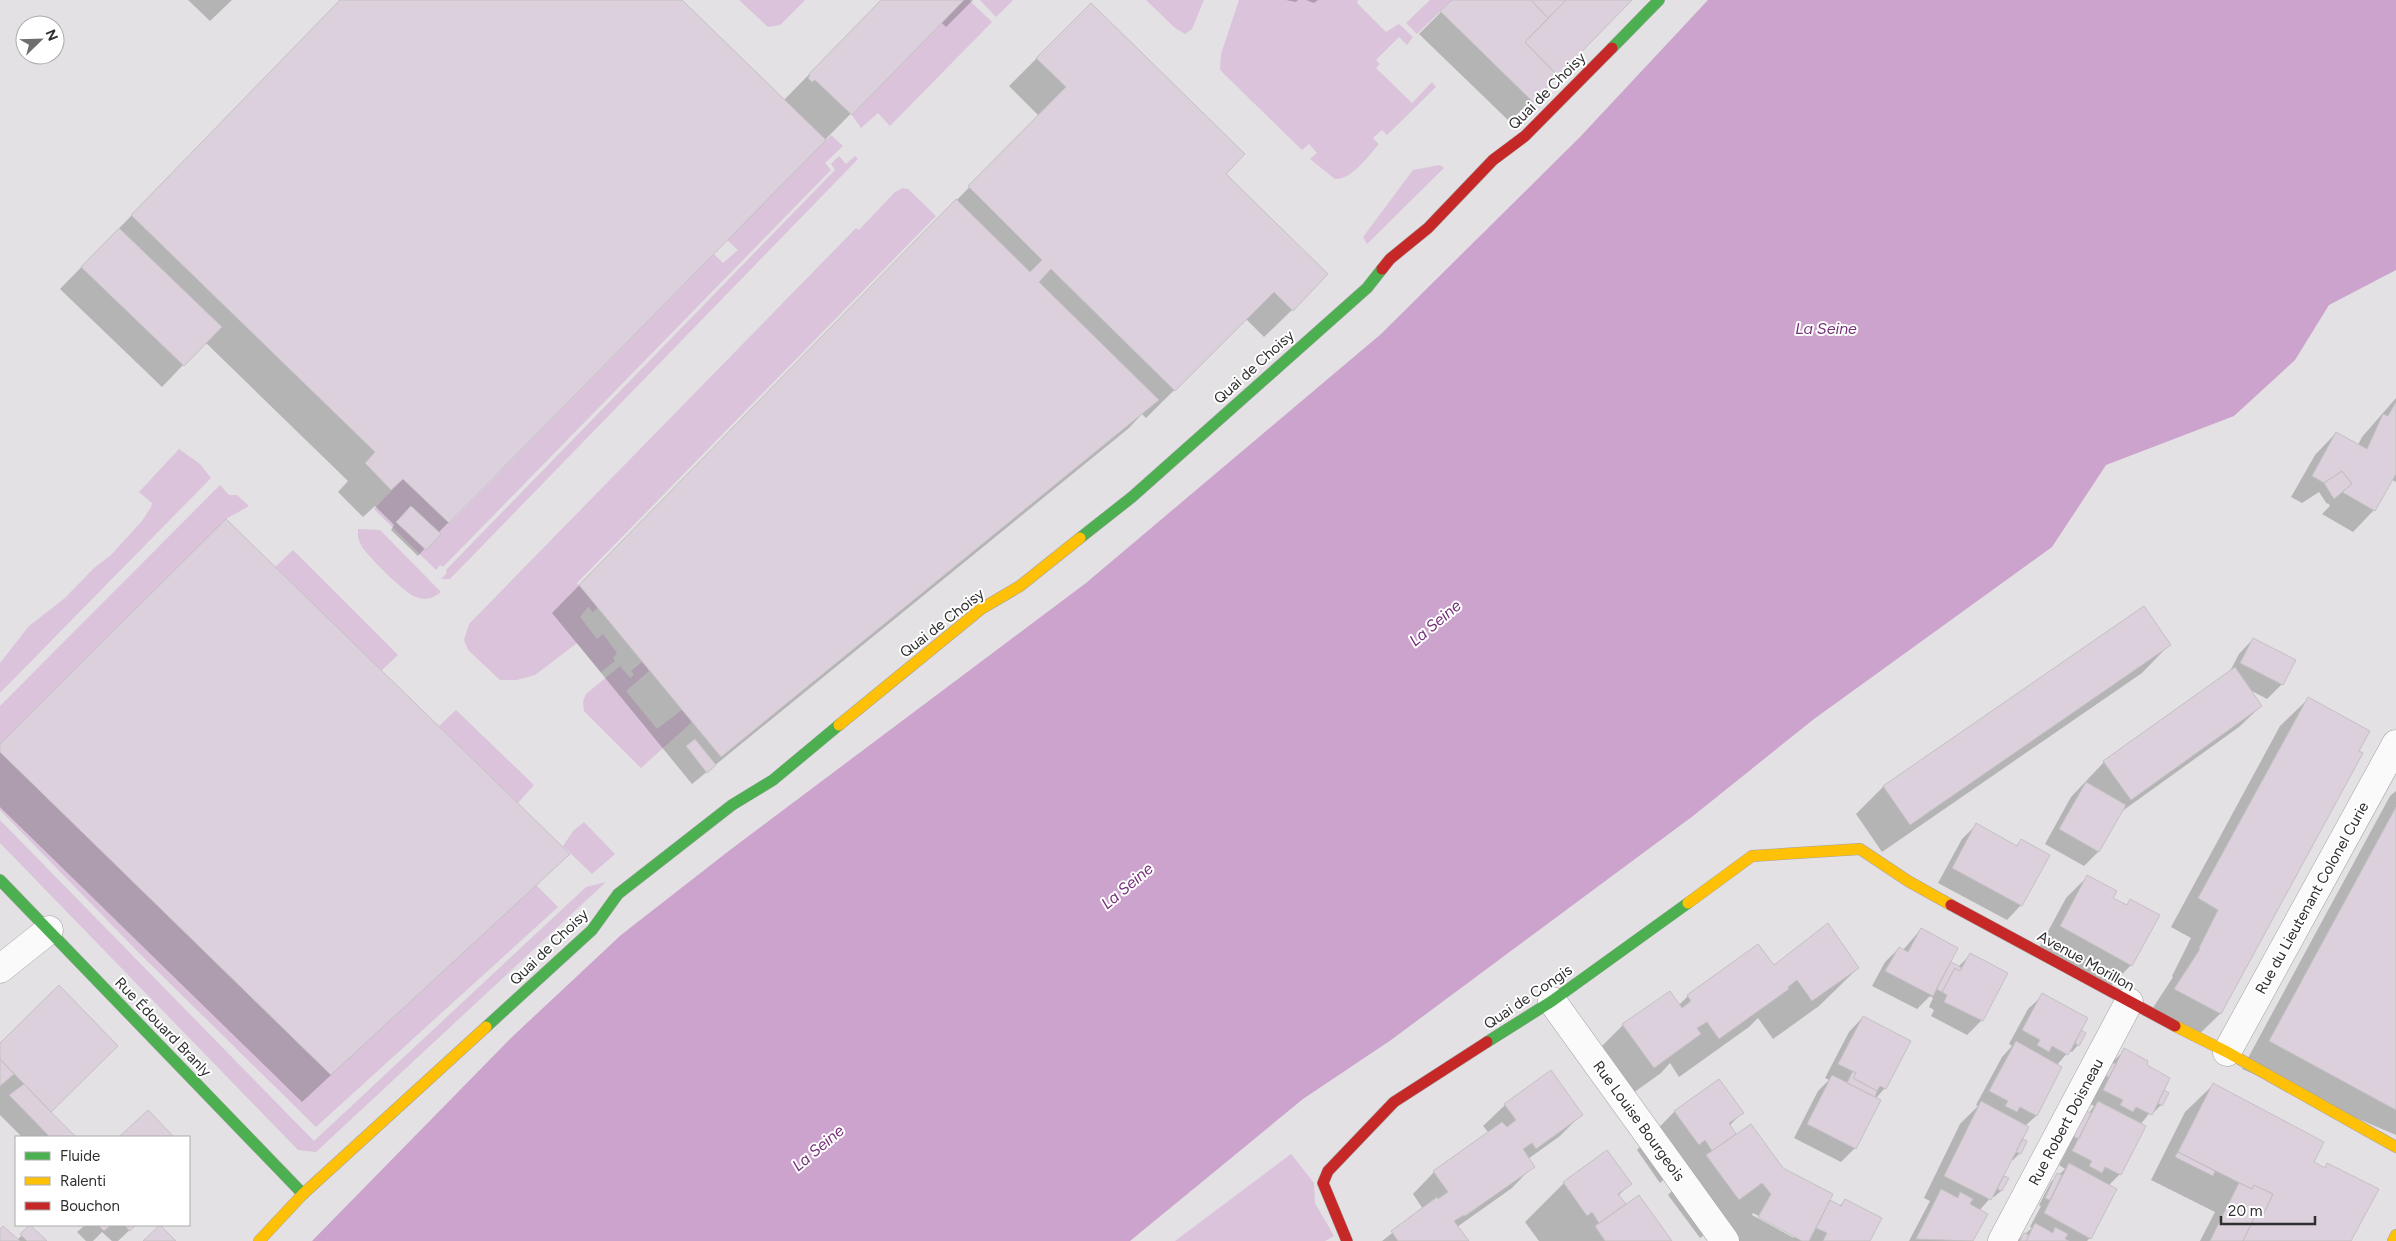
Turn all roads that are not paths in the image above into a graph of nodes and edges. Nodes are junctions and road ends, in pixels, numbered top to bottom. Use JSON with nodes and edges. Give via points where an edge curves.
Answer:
{"nodes":[{"id":1,"x":1659,"y":0,"type":"edge"},
{"id":2,"x":2396,"y":744,"type":"edge"},
{"id":3,"x":1752,"y":856,"type":"joint"},
{"id":4,"x":0,"y":880,"type":"edge"},
{"id":5,"x":48,"y":930,"type":"junction"},
{"id":6,"x":0,"y":969,"type":"edge"},
{"id":7,"x":1552,"y":1001,"type":"junction"},
{"id":8,"x":2129,"y":1002,"type":"junction"},
{"id":9,"x":2227,"y":1052,"type":"junction"},
{"id":10,"x":2396,"y":1147,"type":"edge"},
{"id":11,"x":303,"y":1194,"type":"junction"},
{"id":12,"x":2396,"y":1235,"type":"edge"},
{"id":13,"x":259,"y":1241,"type":"edge"},
{"id":14,"x":1347,"y":1241,"type":"edge"},
{"id":15,"x":1725,"y":1241,"type":"edge"},
{"id":16,"x":2002,"y":1241,"type":"edge"},
{"id":17,"x":2393,"y":1241,"type":"edge"}],
"edges":[{"from":1,"to":11,"type":"street","name":"Quai de Choisy","via":[[1525,136],[1492,160],[1428,228],[1390,259],[1367,288],[1144,486],[1020,586],[981,609],[773,780],[732,804],[618,894],[592,930]]},
{"from":2,"to":9,"type":"street","name":"Rue du Lieutenant Colonel Curie"},
{"from":3,"to":7,"type":"street","name":"Quai de Congis"},
{"from":3,"to":8,"type":"street","name":"Avenue Morillon","via":[[1860,849],[1908,881]]},
{"from":4,"to":5,"type":"street","name":"Rue Édouard Branly"},
{"from":5,"to":6,"type":"street"},
{"from":5,"to":11,"type":"street","name":"Rue Édouard Branly"},
{"from":7,"to":14,"type":"street","name":"Quai de Congis","via":[[1394,1102],[1328,1170],[1323,1183],[1325,1192]]},
{"from":7,"to":15,"type":"street","name":"Rue Louise Bourgeois"},
{"from":8,"to":9,"type":"street","name":"Avenue Morillon"},
{"from":8,"to":16,"type":"street","name":"Rue Robert Doisneau"},
{"from":9,"to":10,"type":"street","name":"Avenue Morillon"},
{"from":11,"to":13,"type":"street","name":"Quai de Choisy"},
{"from":12,"to":17,"type":"street"}]}
